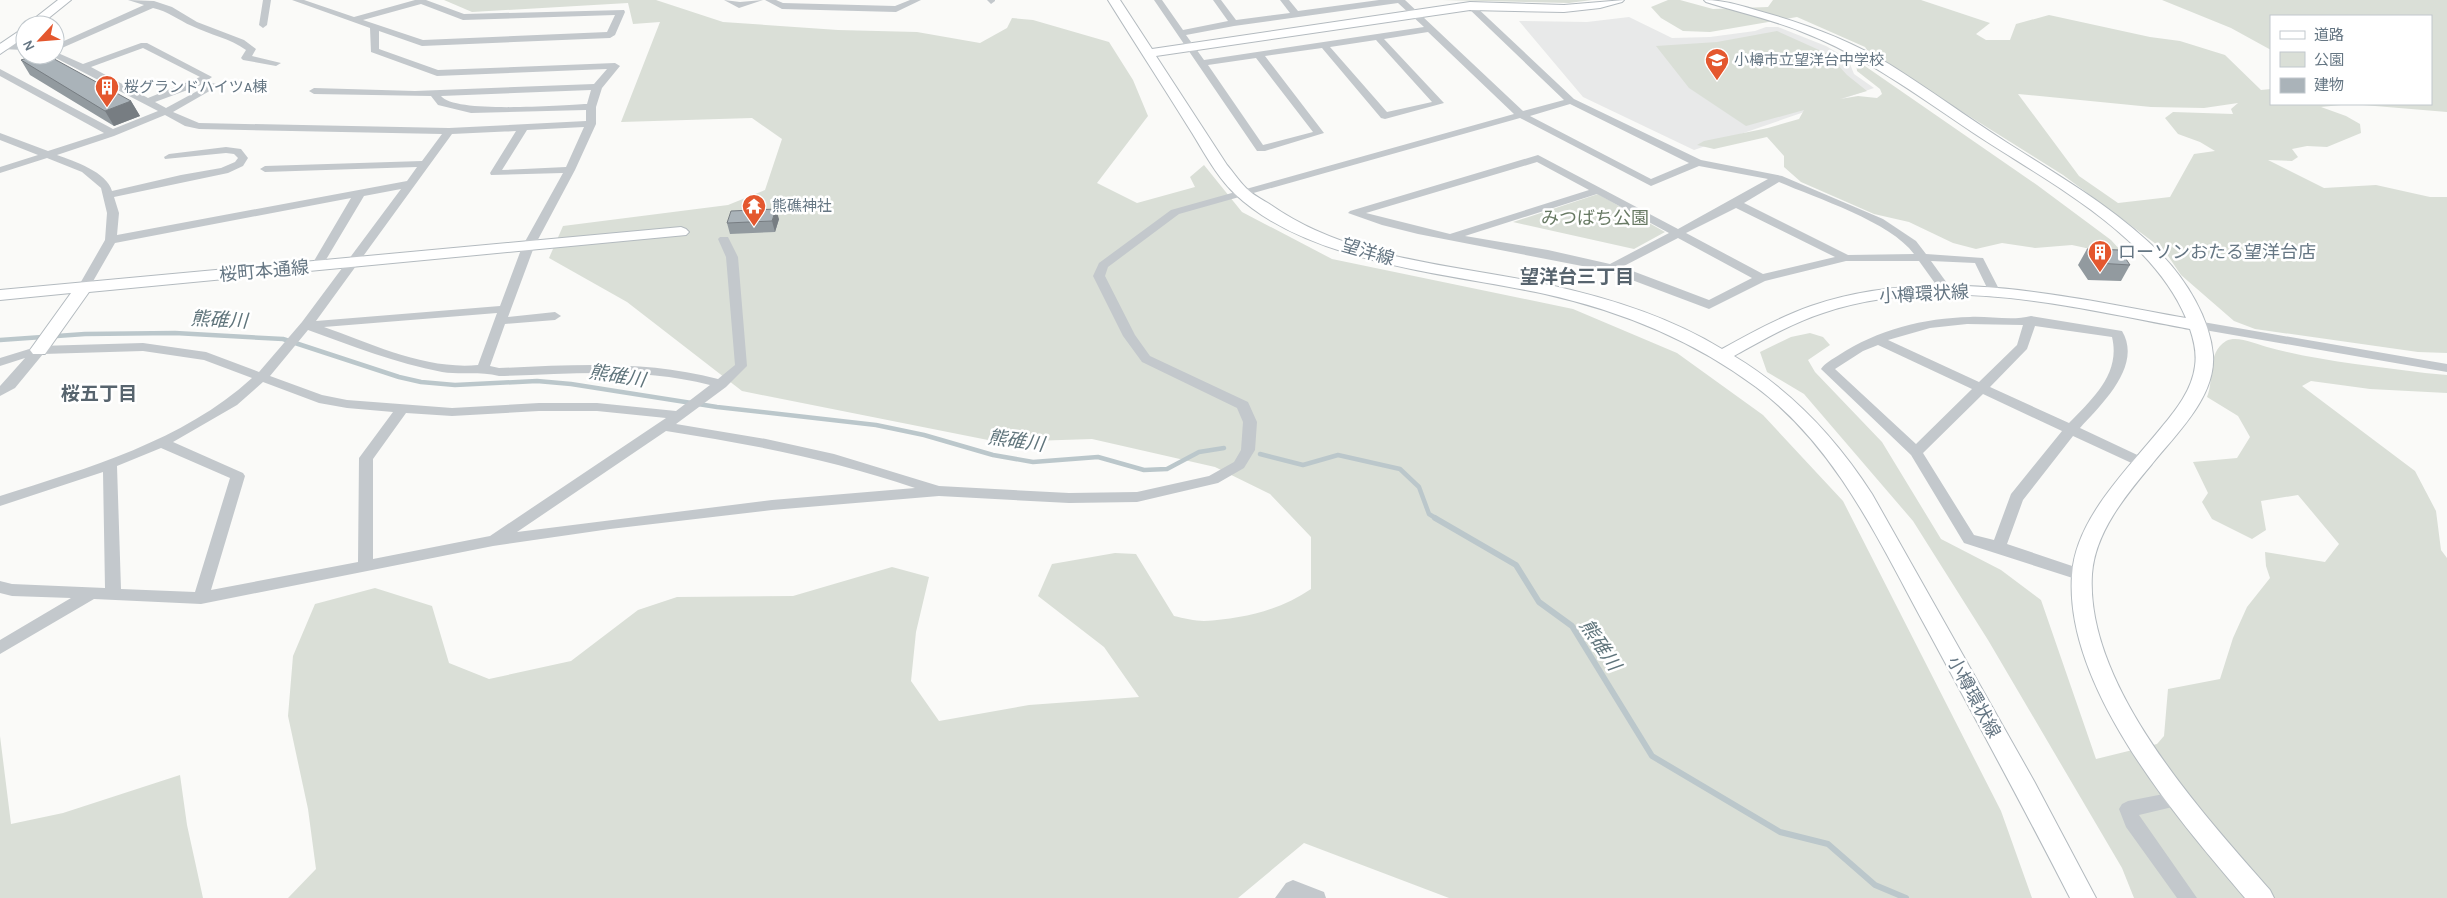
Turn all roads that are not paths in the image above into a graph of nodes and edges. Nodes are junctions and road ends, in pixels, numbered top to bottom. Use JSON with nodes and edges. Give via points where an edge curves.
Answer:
{"nodes":[{"id":1,"x":65,"y":0,"type":"edge"},
{"id":2,"x":132,"y":0,"type":"edge"},
{"id":3,"x":267,"y":0,"type":"edge"},
{"id":4,"x":296,"y":0,"type":"edge"},
{"id":5,"x":728,"y":0,"type":"edge"},
{"id":6,"x":759,"y":0,"type":"edge"},
{"id":7,"x":769,"y":0,"type":"edge"},
{"id":8,"x":837,"y":0,"type":"edge"},
{"id":9,"x":917,"y":0,"type":"edge"},
{"id":10,"x":1114,"y":0,"type":"edge"},
{"id":11,"x":1158,"y":0,"type":"edge"},
{"id":12,"x":1217,"y":0,"type":"edge"},
{"id":13,"x":1284,"y":0,"type":"edge"},
{"id":14,"x":1338,"y":0,"type":"edge"},
{"id":15,"x":1399,"y":0,"type":"edge"},
{"id":16,"x":1618,"y":0,"type":"edge"},
{"id":17,"x":1710,"y":0,"type":"edge"},
{"id":18,"x":154,"y":4,"type":"junction"},
{"id":19,"x":822,"y":6,"type":"junction"},
{"id":20,"x":1470,"y":6,"type":"junction"},
{"id":21,"x":1344,"y":8,"type":"junction"},
{"id":22,"x":1296,"y":14,"type":"junction"},
{"id":23,"x":1416,"y":14,"type":"junction"},
{"id":24,"x":45,"y":15,"type":"edge"},
{"id":25,"x":357,"y":19,"type":"junction"},
{"id":26,"x":1234,"y":23,"type":"junction"},
{"id":27,"x":263,"y":25,"type":"dead end"},
{"id":28,"x":375,"y":26,"type":"junction"},
{"id":29,"x":1430,"y":29,"type":"junction"},
{"id":30,"x":1181,"y":33,"type":"junction"},
{"id":31,"x":15,"y":37,"type":"edge"},
{"id":32,"x":1378,"y":37,"type":"junction"},
{"id":33,"x":65,"y":44,"type":"edge"},
{"id":34,"x":1324,"y":45,"type":"junction"},
{"id":35,"x":2,"y":47,"type":"edge"},
{"id":36,"x":15,"y":48,"type":"edge"},
{"id":37,"x":1191,"y":48,"type":"junction"},
{"id":38,"x":1149,"y":53,"type":"junction"},
{"id":39,"x":1259,"y":55,"type":"junction"},
{"id":40,"x":65,"y":59,"type":"edge"},
{"id":41,"x":276,"y":63,"type":"dead end"},
{"id":42,"x":1203,"y":63,"type":"junction"},
{"id":43,"x":83,"y":67,"type":"junction"},
{"id":44,"x":0,"y":72,"type":"edge"},
{"id":45,"x":437,"y":74,"type":"junction"},
{"id":46,"x":215,"y":85,"type":"dead end"},
{"id":47,"x":597,"y":87,"type":"junction"},
{"id":48,"x":314,"y":91,"type":"dead end"},
{"id":49,"x":415,"y":94,"type":"junction"},
{"id":50,"x":434,"y":94,"type":"junction"},
{"id":51,"x":1572,"y":101,"type":"junction"},
{"id":52,"x":146,"y":102,"type":"junction"},
{"id":53,"x":591,"y":107,"type":"junction"},
{"id":54,"x":166,"y":112,"type":"junction"},
{"id":55,"x":1521,"y":115,"type":"junction"},
{"id":56,"x":591,"y":124,"type":"junction"},
{"id":57,"x":524,"y":128,"type":"junction"},
{"id":58,"x":449,"y":131,"type":"junction"},
{"id":59,"x":112,"y":133,"type":"junction"},
{"id":60,"x":0,"y":136,"type":"edge"},
{"id":61,"x":47,"y":154,"type":"junction"},
{"id":62,"x":169,"y":157,"type":"dead end"},
{"id":63,"x":1698,"y":163,"type":"junction"},
{"id":64,"x":425,"y":164,"type":"junction"},
{"id":65,"x":265,"y":169,"type":"dead end"},
{"id":66,"x":0,"y":170,"type":"edge"},
{"id":67,"x":570,"y":170,"type":"junction"},
{"id":68,"x":1778,"y":178,"type":"junction"},
{"id":69,"x":410,"y":184,"type":"junction"},
{"id":70,"x":1598,"y":190,"type":"junction"},
{"id":71,"x":1242,"y":192,"type":"junction"},
{"id":72,"x":360,"y":194,"type":"junction"},
{"id":73,"x":108,"y":195,"type":"junction"},
{"id":74,"x":1737,"y":204,"type":"junction"},
{"id":75,"x":681,"y":232,"type":"dead end"},
{"id":76,"x":1678,"y":232,"type":"junction"},
{"id":77,"x":1451,"y":237,"type":"junction"},
{"id":78,"x":724,"y":239,"type":"dead end"},
{"id":79,"x":111,"y":240,"type":"junction"},
{"id":80,"x":528,"y":247,"type":"junction"},
{"id":81,"x":1922,"y":256,"type":"junction"},
{"id":82,"x":1846,"y":258,"type":"junction"},
{"id":83,"x":353,"y":262,"type":"junction"},
{"id":84,"x":317,"y":266,"type":"junction"},
{"id":85,"x":1612,"y":268,"type":"junction"},
{"id":86,"x":1761,"y":278,"type":"junction"},
{"id":87,"x":84,"y":288,"type":"junction"},
{"id":88,"x":1946,"y":290,"type":"junction"},
{"id":89,"x":1995,"y":293,"type":"junction"},
{"id":90,"x":0,"y":295,"type":"edge"},
{"id":91,"x":505,"y":309,"type":"junction"},
{"id":92,"x":555,"y":316,"type":"dead end"},
{"id":93,"x":2031,"y":320,"type":"junction"},
{"id":94,"x":500,"y":321,"type":"junction"},
{"id":95,"x":306,"y":325,"type":"junction"},
{"id":96,"x":2197,"y":325,"type":"junction"},
{"id":97,"x":1876,"y":340,"type":"junction"},
{"id":98,"x":45,"y":341,"type":"junction"},
{"id":99,"x":1722,"y":356,"type":"junction"},
{"id":100,"x":0,"y":362,"type":"edge"},
{"id":101,"x":483,"y":368,"type":"junction"},
{"id":102,"x":2447,"y":368,"type":"edge"},
{"id":103,"x":262,"y":377,"type":"junction"},
{"id":104,"x":721,"y":384,"type":"junction"},
{"id":105,"x":1982,"y":388,"type":"junction"},
{"id":106,"x":0,"y":392,"type":"edge"},
{"id":107,"x":402,"y":409,"type":"junction"},
{"id":108,"x":681,"y":412,"type":"junction"},
{"id":109,"x":664,"y":426,"type":"junction"},
{"id":110,"x":2070,"y":430,"type":"junction"},
{"id":111,"x":163,"y":443,"type":"junction"},
{"id":112,"x":1916,"y":452,"type":"junction"},
{"id":113,"x":2143,"y":463,"type":"junction"},
{"id":114,"x":110,"y":466,"type":"junction"},
{"id":115,"x":939,"y":491,"type":"junction"},
{"id":116,"x":0,"y":501,"type":"edge"},
{"id":117,"x":494,"y":541,"type":"junction"},
{"id":118,"x":1999,"y":547,"type":"junction"},
{"id":119,"x":365,"y":567,"type":"junction"},
{"id":120,"x":2082,"y":575,"type":"junction"},
{"id":121,"x":0,"y":587,"type":"edge"},
{"id":122,"x":92,"y":593,"type":"junction"},
{"id":123,"x":113,"y":594,"type":"junction"},
{"id":124,"x":201,"y":598,"type":"junction"},
{"id":125,"x":0,"y":648,"type":"edge"},
{"id":126,"x":2179,"y":799,"type":"junction"},
{"id":127,"x":1284,"y":898,"type":"edge"},
{"id":128,"x":1316,"y":898,"type":"edge"},
{"id":129,"x":2083,"y":898,"type":"edge"},
{"id":130,"x":2188,"y":898,"type":"edge"},
{"id":131,"x":2262,"y":898,"type":"edge"}],
"edges":[{"from":1,"to":24,"type":"street"},
{"from":2,"to":18,"type":"street"},
{"from":3,"to":27,"type":"street"},
{"from":4,"to":25,"type":"street"},
{"from":5,"to":6,"type":"street","via":[[739,5]]},
{"from":7,"to":19,"type":"street","via":[[782,6]]},
{"from":8,"to":19,"type":"street"},
{"from":9,"to":19,"type":"street","via":[[896,9]]},
{"from":10,"to":38,"type":"street","name":"望洋線"},
{"from":11,"to":30,"type":"street"},
{"from":12,"to":26,"type":"street"},
{"from":13,"to":22,"type":"street"},
{"from":14,"to":21,"type":"street"},
{"from":15,"to":21,"type":"street"},
{"from":15,"to":23,"type":"street"},
{"from":16,"to":20,"type":"street","via":[[1573,7]]},
{"from":17,"to":96,"type":"street","via":[[1804,28],[1883,66],[2126,232],[2179,287]]},
{"from":18,"to":33,"type":"street"},
{"from":18,"to":41,"type":"street","via":[[241,42],[251,49],[246,58]]},
{"from":20,"to":23,"type":"street"},
{"from":20,"to":51,"type":"street"},
{"from":21,"to":22,"type":"street"},
{"from":22,"to":26,"type":"street"},
{"from":23,"to":29,"type":"street"},
{"from":23,"to":37,"type":"street"},
{"from":25,"to":28,"type":"street"},
{"from":25,"to":28,"type":"street","via":[[421,1],[462,17],[621,12],[610,36],[422,42]]},
{"from":26,"to":30,"type":"street"},
{"from":28,"to":45,"type":"street","via":[[374,50]]},
{"from":29,"to":32,"type":"street"},
{"from":29,"to":55,"type":"street"},
{"from":30,"to":37,"type":"street"},
{"from":31,"to":35,"type":"street"},
{"from":32,"to":34,"type":"street"},
{"from":32,"to":34,"type":"street","via":[[1439,103],[1385,116]]},
{"from":34,"to":39,"type":"street"},
{"from":35,"to":36,"type":"street"},
{"from":37,"to":38,"type":"street"},
{"from":37,"to":42,"type":"street"},
{"from":38,"to":71,"type":"street","name":"望洋線","via":[[1221,167]]},
{"from":39,"to":42,"type":"street"},
{"from":39,"to":42,"type":"street","via":[[1319,133],[1261,149]]},
{"from":40,"to":43,"type":"street"},
{"from":43,"to":52,"type":"street"},
{"from":43,"to":52,"type":"street","via":[[144,45],[207,77]]},
{"from":44,"to":59,"type":"street"},
{"from":45,"to":47,"type":"street","via":[[615,66]]},
{"from":45,"to":49,"type":"street"},
{"from":46,"to":54,"type":"street"},
{"from":47,"to":50,"type":"street"},
{"from":47,"to":53,"type":"street"},
{"from":48,"to":49,"type":"street"},
{"from":49,"to":50,"type":"street"},
{"from":50,"to":53,"type":"street","via":[[441,103],[471,110]]},
{"from":51,"to":55,"type":"street"},
{"from":51,"to":63,"type":"street"},
{"from":52,"to":54,"type":"street"},
{"from":53,"to":56,"type":"street"},
{"from":54,"to":58,"type":"street","via":[[189,124],[208,128]]},
{"from":54,"to":59,"type":"street"},
{"from":55,"to":63,"type":"street","via":[[1651,183]]},
{"from":55,"to":71,"type":"street"},
{"from":56,"to":57,"type":"street"},
{"from":56,"to":67,"type":"street"},
{"from":57,"to":58,"type":"street"},
{"from":57,"to":67,"type":"street","via":[[495,173]]},
{"from":58,"to":64,"type":"street"},
{"from":59,"to":61,"type":"street"},
{"from":60,"to":61,"type":"street"},
{"from":61,"to":66,"type":"street"},
{"from":61,"to":73,"type":"street","via":[[86,170],[106,187]]},
{"from":62,"to":73,"type":"street","via":[[226,150],[237,152],[243,158],[239,164],[224,171]]},
{"from":63,"to":68,"type":"street"},
{"from":64,"to":65,"type":"street"},
{"from":64,"to":69,"type":"street"},
{"from":67,"to":80,"type":"street"},
{"from":68,"to":74,"type":"street"},
{"from":68,"to":81,"type":"street","via":[[1879,221],[1912,243]]},
{"from":69,"to":72,"type":"street"},
{"from":69,"to":83,"type":"street"},
{"from":70,"to":76,"type":"street"},
{"from":70,"to":77,"type":"street"},
{"from":70,"to":77,"type":"street","via":[[1538,158],[1354,213]]},
{"from":71,"to":99,"type":"street","name":"望洋線","via":[[1273,214],[1338,244],[1400,262],[1587,299],[1644,317]]},
{"from":71,"to":115,"type":"street","via":[[1175,212],[1113,256],[1103,266],[1100,276],[1128,336],[1146,359],[1242,405],[1250,422],[1248,450],[1239,465],[1214,480],[1137,497],[1069,498]]},
{"from":72,"to":79,"type":"street"},
{"from":72,"to":84,"type":"street"},
{"from":73,"to":79,"type":"street","via":[[113,213]]},
{"from":74,"to":76,"type":"street"},
{"from":74,"to":82,"type":"street"},
{"from":75,"to":80,"type":"street","name":"桜町本通線"},
{"from":76,"to":85,"type":"street"},
{"from":76,"to":86,"type":"street"},
{"from":77,"to":85,"type":"street"},
{"from":78,"to":104,"type":"street","via":[[732,257],[741,366]]},
{"from":79,"to":87,"type":"street"},
{"from":80,"to":83,"type":"street","name":"桜町本通線"},
{"from":80,"to":91,"type":"street"},
{"from":81,"to":82,"type":"street"},
{"from":81,"to":88,"type":"street"},
{"from":81,"to":89,"type":"street","via":[[1979,260]]},
{"from":82,"to":86,"type":"street"},
{"from":83,"to":84,"type":"street","name":"桜町本通線"},
{"from":83,"to":95,"type":"street"},
{"from":84,"to":87,"type":"street","name":"桜町本通線"},
{"from":85,"to":86,"type":"street","via":[[1709,305]]},
{"from":87,"to":90,"type":"street","name":"桜町本通線"},
{"from":87,"to":98,"type":"street"},
{"from":88,"to":89,"type":"street","name":"小樽環状線"},
{"from":88,"to":99,"type":"street","name":"小樽環状線","via":[[1887,294],[1819,309],[1778,325]]},
{"from":89,"to":96,"type":"street","name":"小樽環状線"},
{"from":91,"to":94,"type":"street"},
{"from":91,"to":95,"type":"street"},
{"from":92,"to":94,"type":"street"},
{"from":93,"to":97,"type":"street","via":[[1982,318],[1941,323]]},
{"from":93,"to":105,"type":"street","via":[[2023,346]]},
{"from":93,"to":110,"type":"street","via":[[2118,334],[2120,360],[2114,378],[2099,400]]},
{"from":94,"to":101,"type":"street"},
{"from":95,"to":101,"type":"street","via":[[431,366],[459,371]]},
{"from":95,"to":103,"type":"street"},
{"from":96,"to":102,"type":"street"},
{"from":96,"to":113,"type":"street","via":[[2204,366],[2198,387],[2187,408]]},
{"from":97,"to":105,"type":"street"},
{"from":97,"to":112,"type":"street","via":[[1846,354],[1827,369]]},
{"from":98,"to":100,"type":"street"},
{"from":98,"to":103,"type":"street","via":[[160,348],[206,356]]},
{"from":98,"to":106,"type":"street","via":[[10,385]]},
{"from":99,"to":129,"type":"street","name":"小樽環状線","via":[[1751,374],[1801,416],[1843,465],[1920,595]]},
{"from":101,"to":104,"type":"street","via":[[499,372],[612,368],[682,374]]},
{"from":103,"to":107,"type":"street","via":[[319,399]]},
{"from":103,"to":111,"type":"street","via":[[232,401]]},
{"from":104,"to":108,"type":"street"},
{"from":105,"to":110,"type":"street"},
{"from":105,"to":112,"type":"street"},
{"from":107,"to":108,"type":"street","via":[[452,412],[597,407]]},
{"from":107,"to":119,"type":"street","via":[[366,458]]},
{"from":108,"to":109,"type":"street"},
{"from":109,"to":115,"type":"street","via":[[842,461]]},
{"from":109,"to":117,"type":"street"},
{"from":110,"to":113,"type":"street"},
{"from":110,"to":118,"type":"street","via":[[2016,498]]},
{"from":111,"to":114,"type":"street"},
{"from":111,"to":124,"type":"street","via":[[238,476]]},
{"from":112,"to":118,"type":"street","via":[[1969,539]]},
{"from":113,"to":120,"type":"street","via":[[2098,522]]},
{"from":114,"to":116,"type":"street"},
{"from":114,"to":123,"type":"street"},
{"from":115,"to":117,"type":"street","via":[[772,505]]},
{"from":117,"to":119,"type":"street"},
{"from":118,"to":120,"type":"street"},
{"from":119,"to":124,"type":"street"},
{"from":120,"to":126,"type":"street","via":[[2084,617],[2111,696]]},
{"from":121,"to":122,"type":"street"},
{"from":122,"to":123,"type":"street"},
{"from":122,"to":125,"type":"street"},
{"from":123,"to":124,"type":"street"},
{"from":126,"to":130,"type":"street","via":[[2128,809],[2132,821]]},
{"from":126,"to":131,"type":"street"},
{"from":127,"to":128,"type":"street","via":[[1293,889]]}]}
